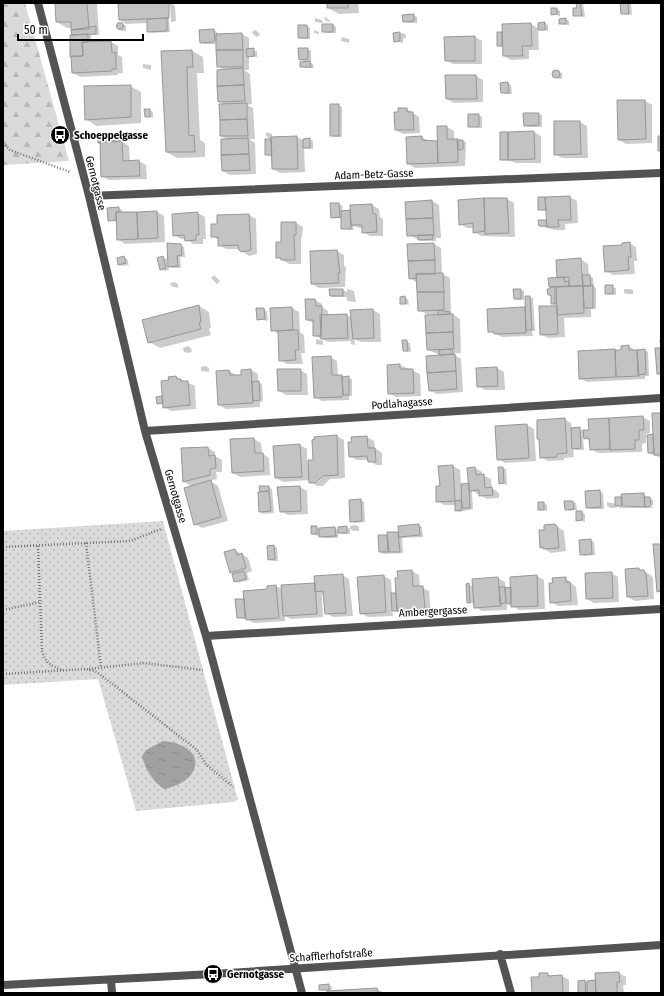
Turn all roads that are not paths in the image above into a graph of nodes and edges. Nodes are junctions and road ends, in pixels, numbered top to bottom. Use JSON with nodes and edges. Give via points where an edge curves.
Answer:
{"nodes":[{"id":1,"x":38,"y":3,"type":"edge"},
{"id":2,"x":661,"y":173,"type":"edge"},
{"id":3,"x":89,"y":196,"type":"junction"},
{"id":4,"x":661,"y":398,"type":"edge"},
{"id":5,"x":145,"y":431,"type":"junction"},
{"id":6,"x":661,"y":609,"type":"edge"},
{"id":7,"x":206,"y":636,"type":"junction"},
{"id":8,"x":661,"y":945,"type":"edge"},
{"id":9,"x":500,"y":954,"type":"junction"},
{"id":10,"x":296,"y":968,"type":"junction"},
{"id":11,"x":111,"y":980,"type":"junction"},
{"id":12,"x":3,"y":985,"type":"edge"},
{"id":13,"x":112,"y":993,"type":"edge"},
{"id":14,"x":302,"y":993,"type":"edge"},
{"id":15,"x":511,"y":993,"type":"edge"}],
"edges":[{"from":1,"to":3,"type":"street","name":"Gernotgasse"},
{"from":2,"to":3,"type":"street","name":"Adam-Betz-Gasse"},
{"from":3,"to":5,"type":"street","name":"Gernotgasse"},
{"from":4,"to":5,"type":"street","name":"Podlahagasse"},
{"from":5,"to":7,"type":"street","name":"Gernotgasse"},
{"from":6,"to":7,"type":"street","name":"Ambergergasse"},
{"from":7,"to":10,"type":"street","name":"Gernotgasse"},
{"from":8,"to":9,"type":"street","name":"Schafflerhofstraße"},
{"from":9,"to":10,"type":"street","name":"Schafflerhofstraße"},
{"from":9,"to":15,"type":"street"},
{"from":10,"to":11,"type":"street","name":"Schafflerhofstraße"},
{"from":10,"to":14,"type":"street","name":"Gernotgasse"},
{"from":11,"to":12,"type":"street","name":"Schafflerhofstraße"},
{"from":11,"to":13,"type":"street"}]}
